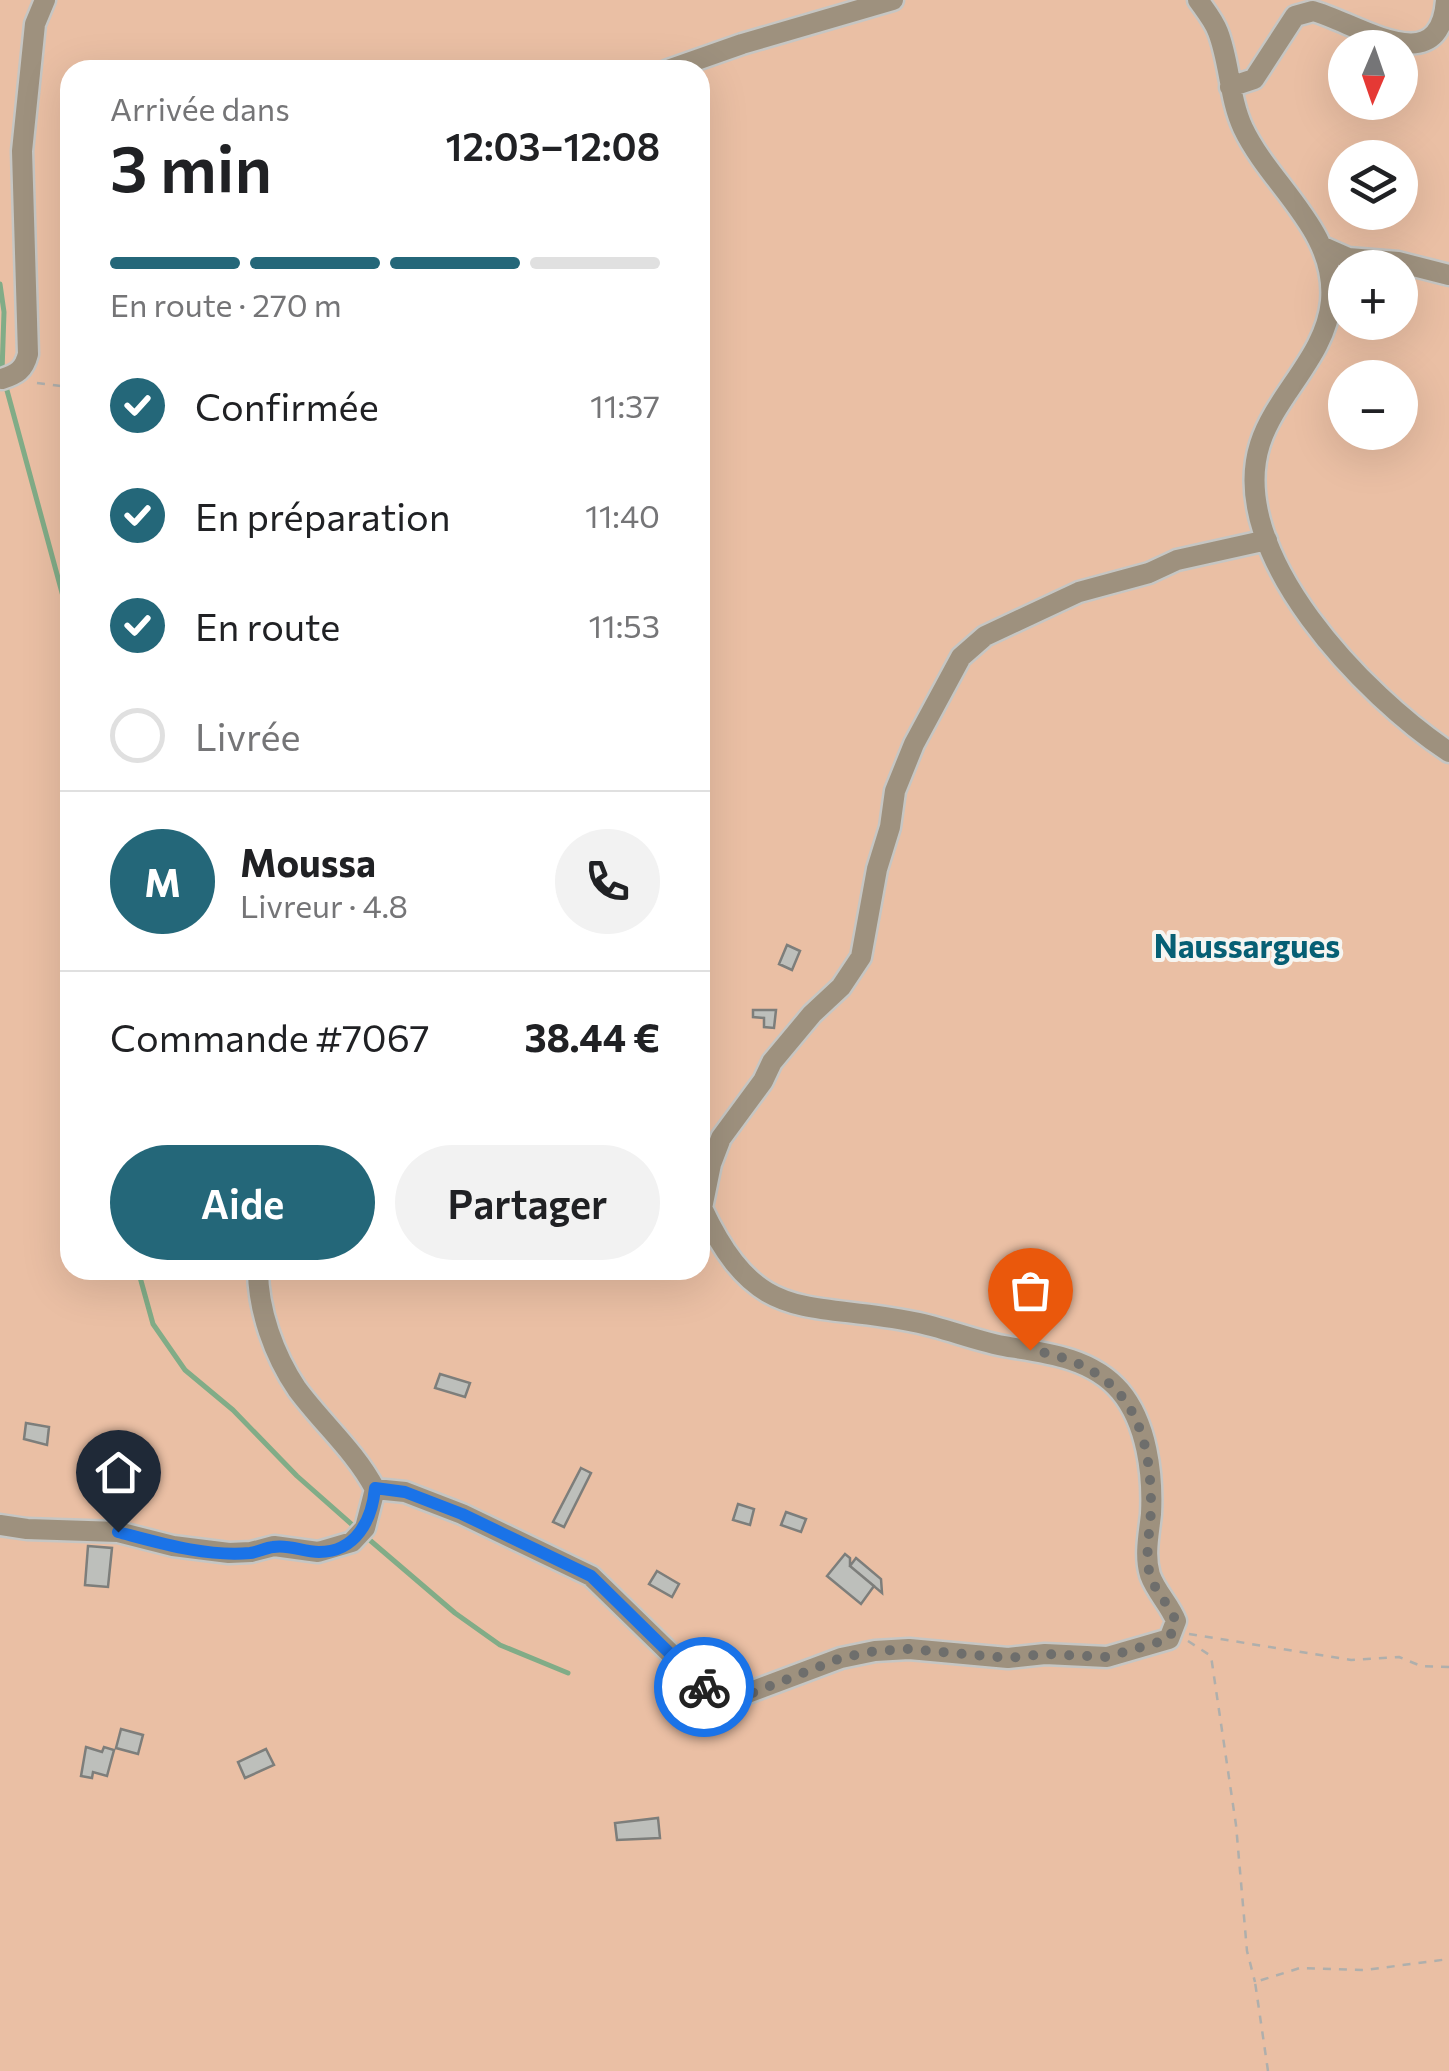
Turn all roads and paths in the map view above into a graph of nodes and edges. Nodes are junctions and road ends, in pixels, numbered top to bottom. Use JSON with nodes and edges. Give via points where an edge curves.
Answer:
{"nodes":[{"id":1,"x":45,"y":0,"type":"edge"},
{"id":2,"x":893,"y":0,"type":"edge"},
{"id":3,"x":1198,"y":0,"type":"edge"},
{"id":4,"x":1446,"y":0,"type":"edge"},
{"id":5,"x":696,"y":60,"type":"edge"},
{"id":6,"x":1230,"y":87,"type":"junction"},
{"id":7,"x":1323,"y":246,"type":"junction"},
{"id":8,"x":1449,"y":275,"type":"edge"},
{"id":9,"x":2,"y":379,"type":"edge"},
{"id":10,"x":36,"y":383,"type":"dead end"},
{"id":11,"x":60,"y":386,"type":"edge"},
{"id":12,"x":1267,"y":540,"type":"junction"},
{"id":13,"x":1449,"y":752,"type":"edge"},
{"id":14,"x":710,"y":1169,"type":"edge"},
{"id":15,"x":710,"y":1221,"type":"edge"},
{"id":16,"x":259,"y":1280,"type":"edge"},
{"id":17,"x":375,"y":1488,"type":"junction"},
{"id":18,"x":0,"y":1525,"type":"edge"},
{"id":19,"x":1174,"y":1632,"type":"junction"},
{"id":20,"x":1449,"y":1667,"type":"edge"},
{"id":21,"x":1449,"y":1959,"type":"edge"},
{"id":22,"x":1255,"y":1982,"type":"junction"},
{"id":23,"x":1268,"y":2071,"type":"edge"}],
"edges":[{"from":1,"to":9,"type":"street","via":[[35,24],[22,151],[28,354],[24,367]]},
{"from":2,"to":5,"type":"street"},
{"from":3,"to":6,"type":"street","via":[[1218,32]]},
{"from":4,"to":6,"type":"street","via":[[1442,29],[1419,44],[1301,12],[1254,79]]},
{"from":6,"to":7,"type":"street","via":[[1252,145]]},
{"from":7,"to":8,"type":"street","via":[[1348,258]]},
{"from":7,"to":12,"type":"street","via":[[1331,301],[1326,324],[1259,447],[1256,500]]},
{"from":10,"to":11,"type":"path"},
{"from":12,"to":13,"type":"street","via":[[1286,586],[1350,668]]},
{"from":12,"to":14,"type":"street","via":[[1079,592],[985,636],[961,656],[895,791],[861,957],[772,1062],[720,1138]]},
{"from":15,"to":19,"type":"street","via":[[741,1273],[791,1304],[913,1322],[1052,1354],[1110,1381],[1133,1410],[1148,1459],[1147,1557],[1150,1576],[1176,1622]]},
{"from":16,"to":17,"type":"street","via":[[264,1317],[289,1374]]},
{"from":17,"to":18,"type":"street","via":[[364,1528],[352,1542],[318,1552],[274,1546],[229,1553],[118,1532]]},
{"from":17,"to":19,"type":"street","via":[[462,1514],[591,1576],[710,1692],[729,1700],[875,1651],[1107,1657],[1160,1644]]},
{"from":19,"to":20,"type":"path","via":[[1351,1660],[1399,1657]]},
{"from":19,"to":22,"type":"path","via":[[1211,1656]]},
{"from":21,"to":22,"type":"path","via":[[1365,1970],[1300,1968]]},
{"from":22,"to":23,"type":"path"}]}
